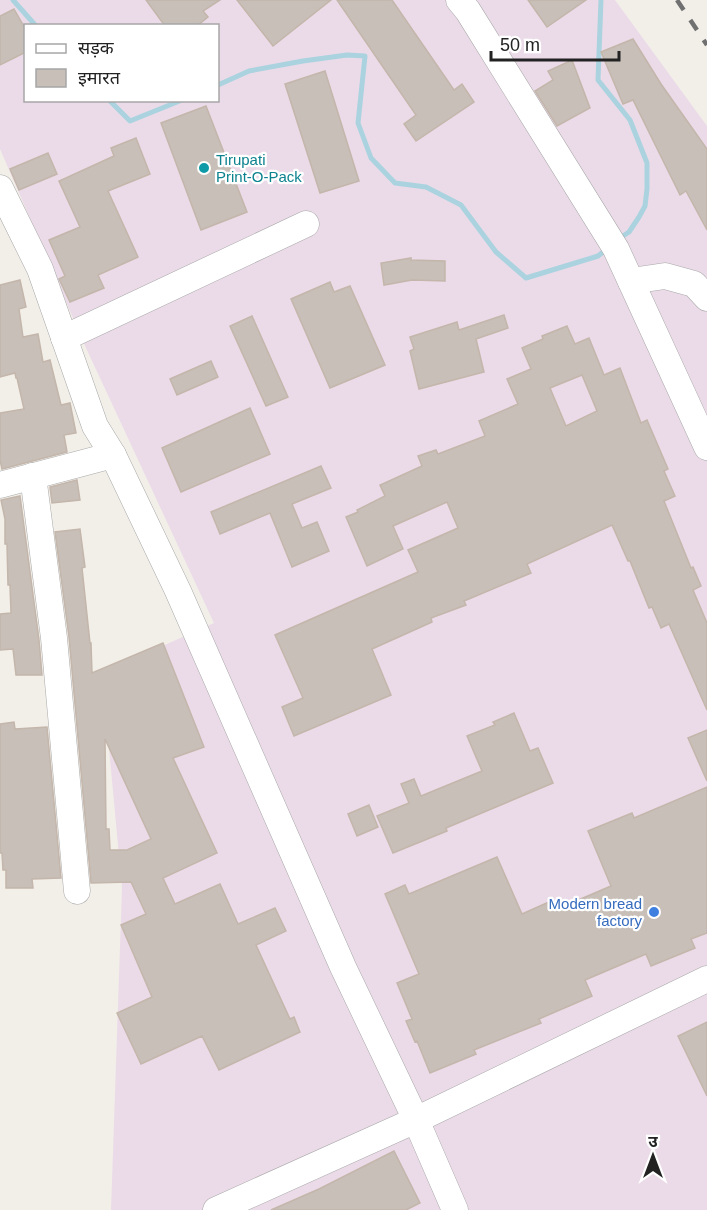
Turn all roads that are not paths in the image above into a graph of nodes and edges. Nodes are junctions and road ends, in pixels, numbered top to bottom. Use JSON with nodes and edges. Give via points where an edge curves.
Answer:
{"nodes":[{"id":1,"x":459,"y":0,"type":"edge"},
{"id":2,"x":0,"y":188,"type":"edge"},
{"id":3,"x":306,"y":224,"type":"dead end"},
{"id":4,"x":631,"y":281,"type":"junction"},
{"id":5,"x":707,"y":298,"type":"edge"},
{"id":6,"x":64,"y":338,"type":"junction"},
{"id":7,"x":707,"y":447,"type":"edge"},
{"id":8,"x":114,"y":455,"type":"junction"},
{"id":9,"x":33,"y":477,"type":"junction"},
{"id":10,"x":0,"y":485,"type":"edge"},
{"id":11,"x":77,"y":891,"type":"dead end"},
{"id":12,"x":707,"y":979,"type":"edge"},
{"id":13,"x":416,"y":1120,"type":"junction"},
{"id":14,"x":216,"y":1210,"type":"edge"},
{"id":15,"x":455,"y":1210,"type":"edge"}],
"edges":[{"from":1,"to":4,"type":"street","via":[[596,215]]},
{"from":2,"to":6,"type":"street","via":[[40,269]]},
{"from":3,"to":6,"type":"street"},
{"from":4,"to":5,"type":"street","via":[[665,276],[694,284]]},
{"from":4,"to":7,"type":"street"},
{"from":6,"to":8,"type":"street","via":[[95,426]]},
{"from":8,"to":9,"type":"street"},
{"from":8,"to":13,"type":"street","via":[[343,967]]},
{"from":9,"to":10,"type":"street"},
{"from":9,"to":11,"type":"street","via":[[54,638]]},
{"from":12,"to":13,"type":"street"},
{"from":13,"to":14,"type":"street"},
{"from":13,"to":15,"type":"street"}]}
